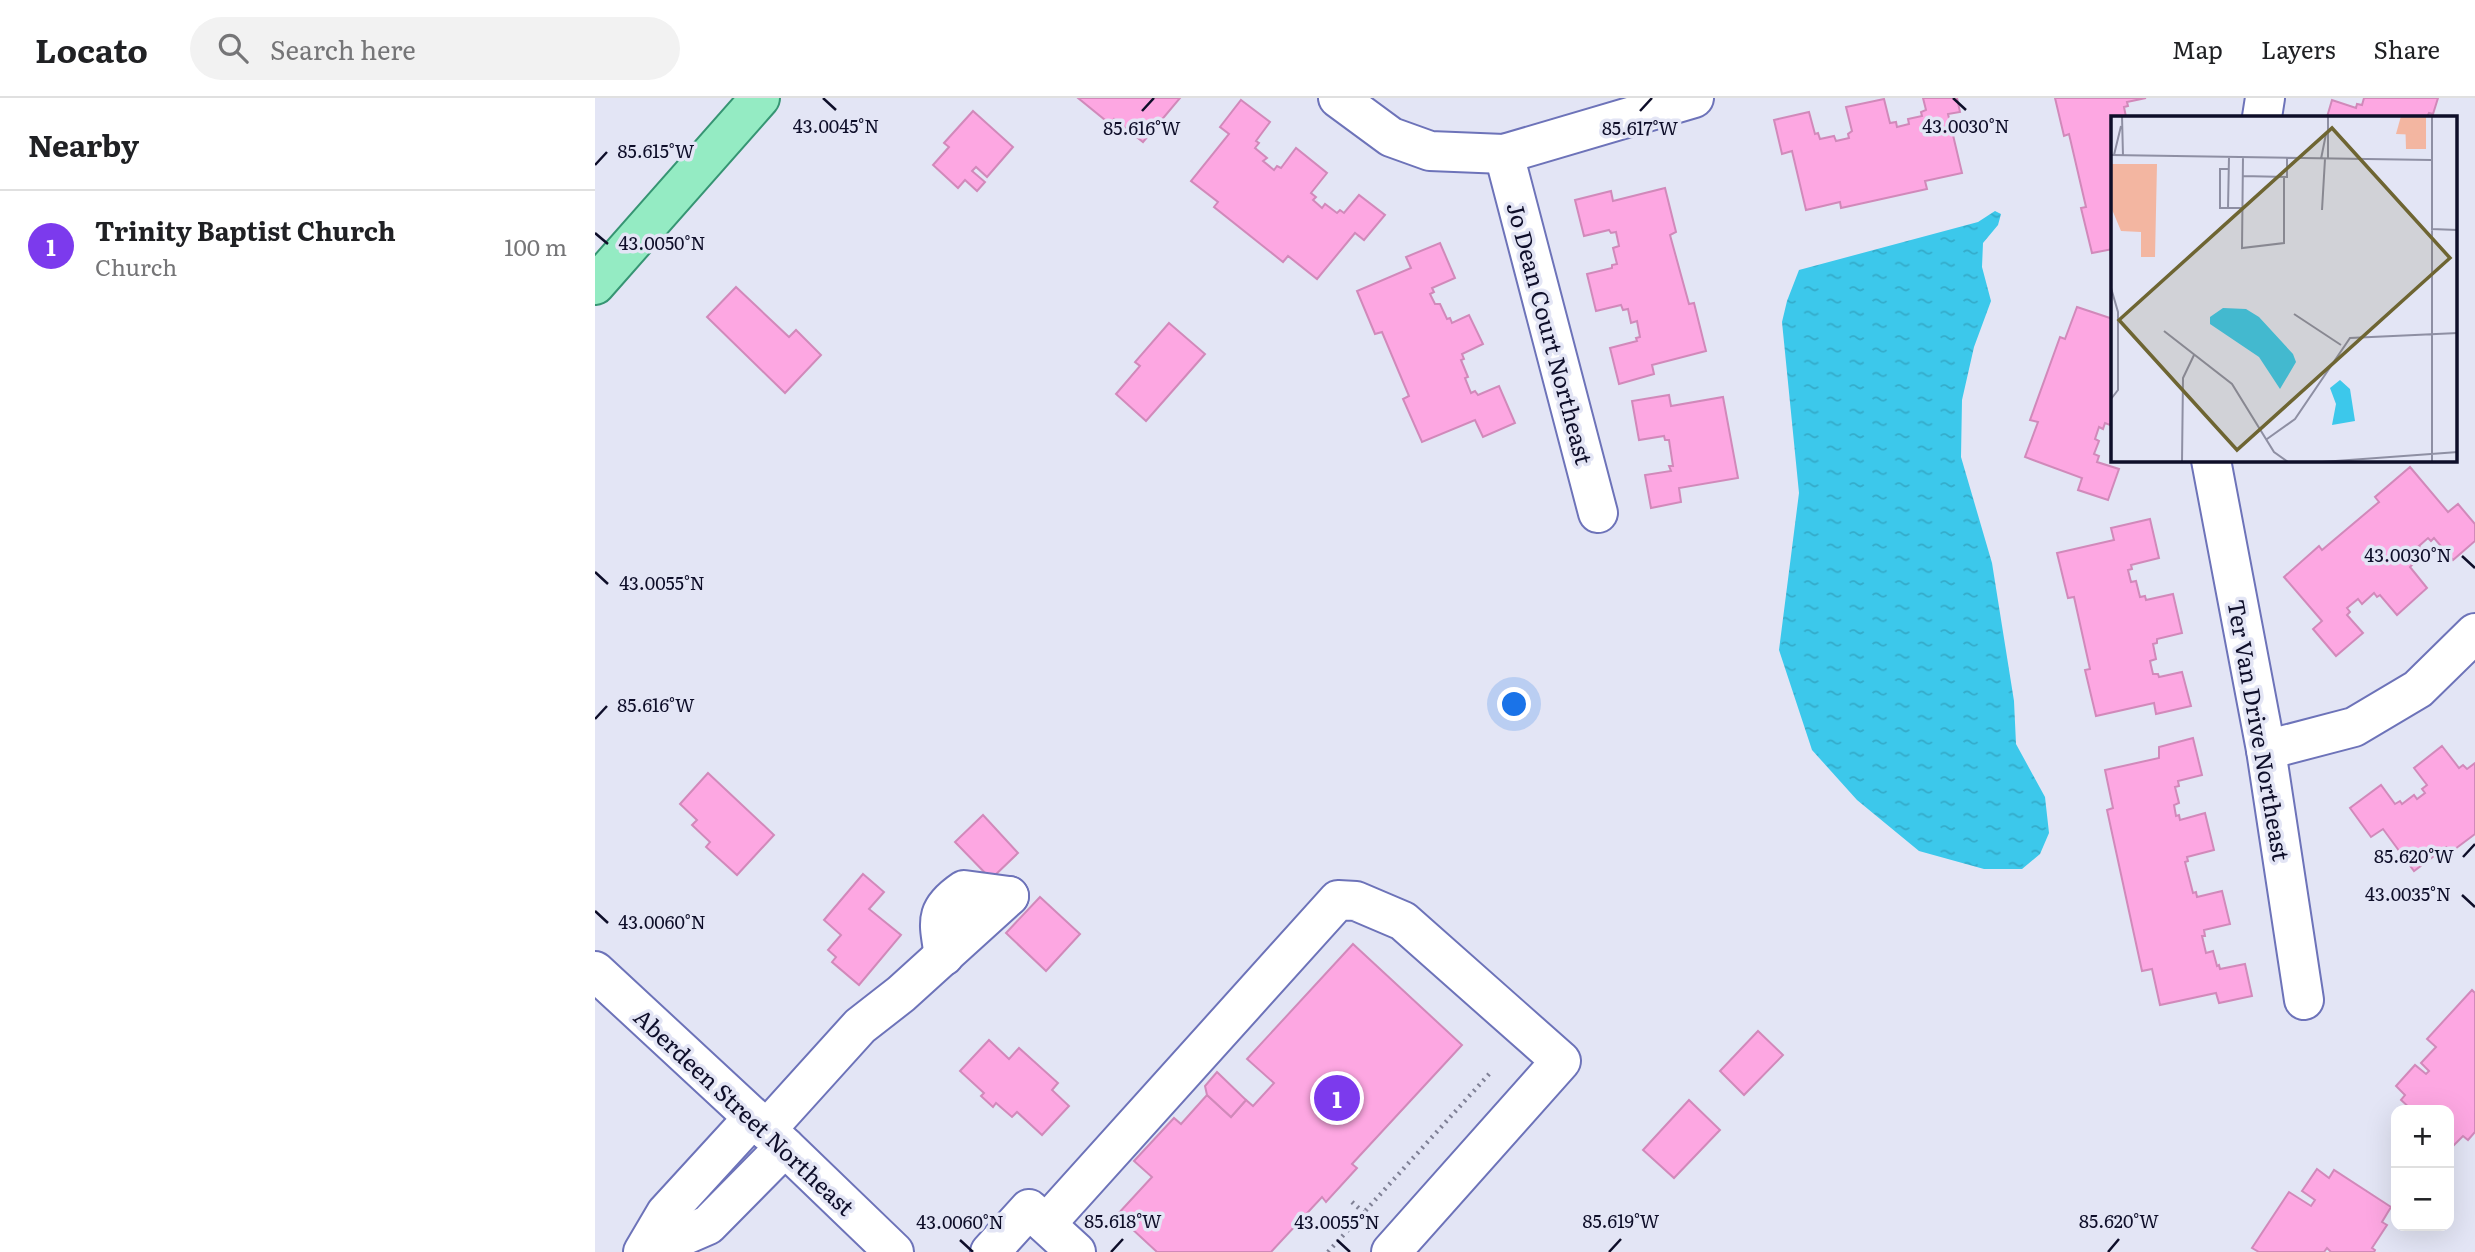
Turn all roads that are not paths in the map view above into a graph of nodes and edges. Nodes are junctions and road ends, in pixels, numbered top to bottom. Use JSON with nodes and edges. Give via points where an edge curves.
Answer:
{"nodes":[{"id":1,"x":760,"y":98,"type":"edge"},
{"id":2,"x":1338,"y":98,"type":"edge"},
{"id":3,"x":1694,"y":98,"type":"edge"},
{"id":4,"x":2265,"y":98,"type":"edge"},
{"id":5,"x":2262,"y":116,"type":"edge"},
{"id":6,"x":1504,"y":154,"type":"junction"},
{"id":7,"x":595,"y":285,"type":"edge"},
{"id":8,"x":2211,"y":462,"type":"edge"},
{"id":9,"x":1598,"y":513,"type":"dead end"},
{"id":10,"x":2475,"y":633,"type":"edge"},
{"id":11,"x":2266,"y":750,"type":"junction"},
{"id":12,"x":944,"y":956,"type":"dead end"},
{"id":13,"x":595,"y":971,"type":"edge"},
{"id":14,"x":2304,"y":1000,"type":"dead end"},
{"id":15,"x":768,"y":1132,"type":"junction"},
{"id":16,"x":1046,"y":1224,"type":"junction"},
{"id":17,"x":645,"y":1252,"type":"edge"},
{"id":18,"x":894,"y":1252,"type":"edge"},
{"id":19,"x":991,"y":1252,"type":"edge"},
{"id":20,"x":1076,"y":1252,"type":"edge"},
{"id":21,"x":1391,"y":1252,"type":"edge"}],
"edges":[{"from":1,"to":7,"type":"main road"},
{"from":2,"to":6,"type":"street","via":[[1391,137],[1430,151]]},
{"from":3,"to":6,"type":"street"},
{"from":4,"to":5,"type":"street"},
{"from":6,"to":9,"type":"street","name":"Jo Dean Court Northeast"},
{"from":8,"to":11,"type":"street","name":"Ter Van Drive Northeast"},
{"from":10,"to":11,"type":"street","via":[[2418,689],[2354,727]]},
{"from":11,"to":14,"type":"street","name":"Ter Van Drive Northeast"},
{"from":12,"to":15,"type":"street","via":[[860,1026]]},
{"from":13,"to":15,"type":"street","name":"Aberdeen Street Northeast"},
{"from":15,"to":17,"type":"street","via":[[708,1225]]},
{"from":15,"to":18,"type":"street","name":"Aberdeen Street Northeast"},
{"from":16,"to":19,"type":"street","via":[[1029,1209]]},
{"from":16,"to":20,"type":"street"},
{"from":16,"to":21,"type":"street","via":[[1338,900],[1356,901],[1403,921],[1560,1061]]}]}
